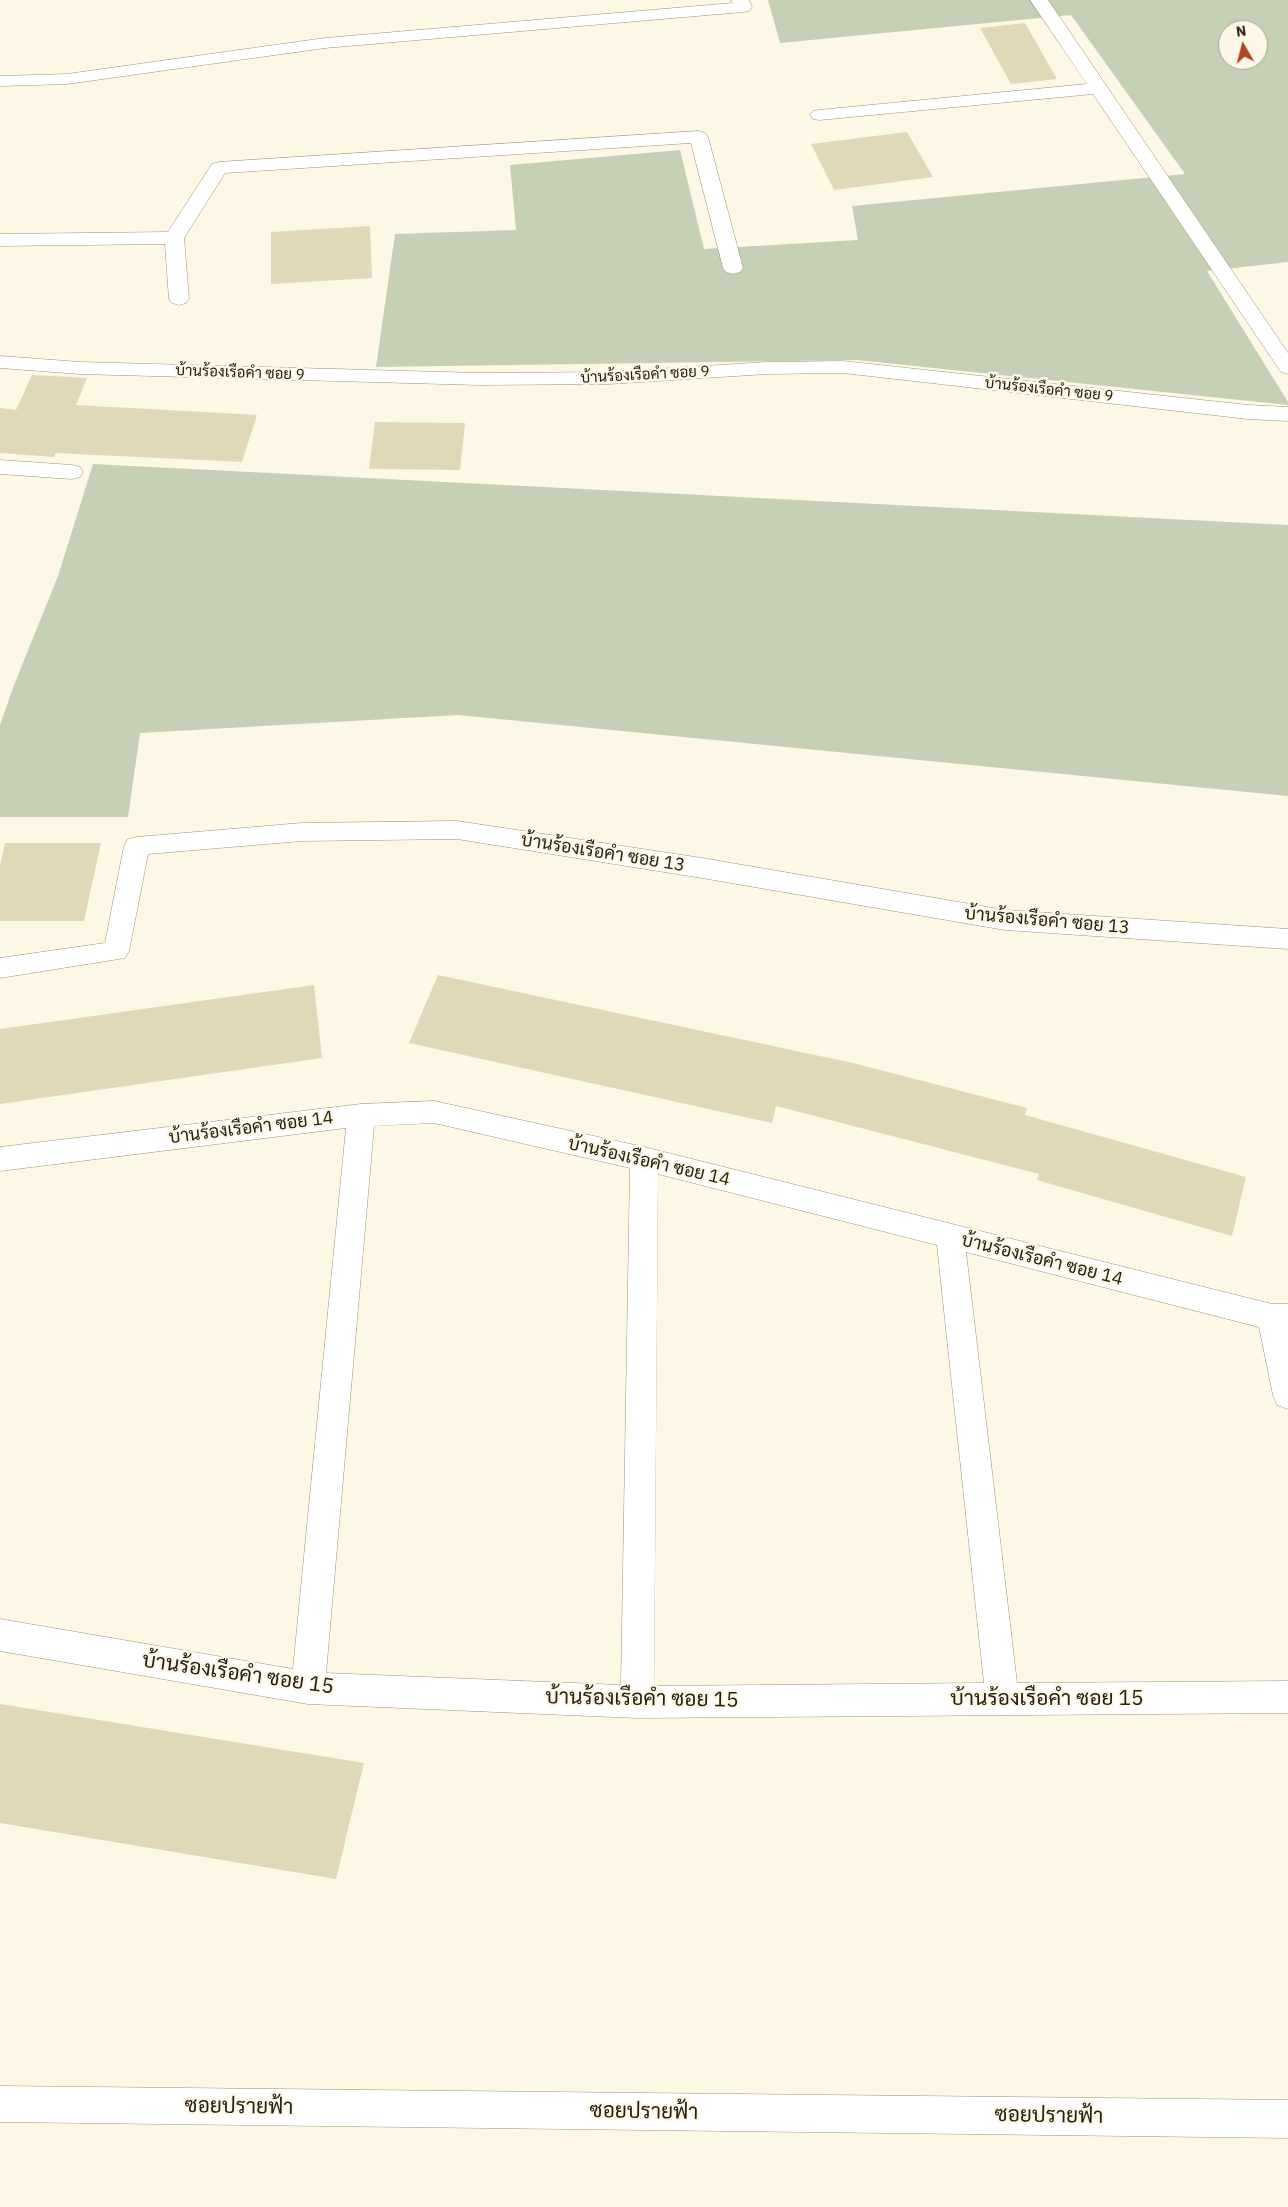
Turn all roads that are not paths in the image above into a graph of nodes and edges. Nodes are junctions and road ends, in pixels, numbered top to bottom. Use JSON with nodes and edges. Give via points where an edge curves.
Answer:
{"nodes":[{"id":1,"x":740,"y":0,"type":"edge"},
{"id":2,"x":1039,"y":0,"type":"edge"},
{"id":3,"x":0,"y":81,"type":"edge"},
{"id":4,"x":1097,"y":88,"type":"junction"},
{"id":5,"x":818,"y":115,"type":"dead end"},
{"id":6,"x":174,"y":238,"type":"junction"},
{"id":7,"x":0,"y":240,"type":"edge"},
{"id":8,"x":733,"y":268,"type":"dead end"},
{"id":9,"x":179,"y":299,"type":"dead end"},
{"id":10,"x":0,"y":362,"type":"edge"},
{"id":11,"x":1288,"y":368,"type":"edge"},
{"id":12,"x":1288,"y":414,"type":"edge"},
{"id":13,"x":0,"y":467,"type":"edge"},
{"id":14,"x":72,"y":472,"type":"dead end"},
{"id":15,"x":1288,"y":939,"type":"edge"},
{"id":16,"x":0,"y":968,"type":"edge"},
{"id":17,"x":361,"y":1115,"type":"junction"},
{"id":18,"x":0,"y":1159,"type":"edge"},
{"id":19,"x":644,"y":1159,"type":"junction"},
{"id":20,"x":950,"y":1236,"type":"junction"},
{"id":21,"x":1280,"y":1317,"type":"edge"},
{"id":22,"x":1288,"y":1395,"type":"edge"},
{"id":23,"x":0,"y":1635,"type":"edge"},
{"id":24,"x":308,"y":1688,"type":"junction"},
{"id":25,"x":1288,"y":1697,"type":"edge"},
{"id":26,"x":1002,"y":1699,"type":"junction"},
{"id":27,"x":637,"y":1702,"type":"junction"},
{"id":28,"x":0,"y":2104,"type":"edge"},
{"id":29,"x":1288,"y":2119,"type":"edge"}],
"edges":[{"from":1,"to":3,"type":"street","via":[[743,7],[325,43],[67,80]]},
{"from":2,"to":4,"type":"street"},
{"from":4,"to":5,"type":"street"},
{"from":4,"to":11,"type":"street"},
{"from":6,"to":7,"type":"street"},
{"from":6,"to":8,"type":"street","via":[[219,168],[699,137]]},
{"from":6,"to":9,"type":"street"},
{"from":10,"to":12,"type":"street","name":"บ้านร้องเรือคำ ซอย 9","via":[[80,368],[480,380],[610,378],[767,368],[843,368]]},
{"from":13,"to":14,"type":"street"},
{"from":15,"to":16,"type":"street","name":"บ้านร้องเรือคำ ซอย 13","via":[[1005,920],[457,830],[312,832],[137,846],[116,951]]},
{"from":17,"to":18,"type":"street","name":"บ้านร้องเรือคำ ซอย 14"},
{"from":17,"to":19,"type":"street","name":"บ้านร้องเรือคำ ซอย 14","via":[[434,1112]]},
{"from":17,"to":24,"type":"street"},
{"from":19,"to":20,"type":"street","name":"บ้านร้องเรือคำ ซอย 14"},
{"from":19,"to":27,"type":"street"},
{"from":20,"to":21,"type":"street","name":"บ้านร้องเรือคำ ซอย 14"},
{"from":20,"to":26,"type":"street"},
{"from":21,"to":22,"type":"street"},
{"from":23,"to":24,"type":"street","name":"บ้านร้องเรือคำ ซอย 15"},
{"from":24,"to":27,"type":"street","name":"บ้านร้องเรือคำ ซอย 15"},
{"from":25,"to":26,"type":"street","name":"บ้านร้องเรือคำ ซอย 15"},
{"from":26,"to":27,"type":"street","name":"บ้านร้องเรือคำ ซอย 15"},
{"from":28,"to":29,"type":"street","name":"ซอยปรายฟ้า"}]}
